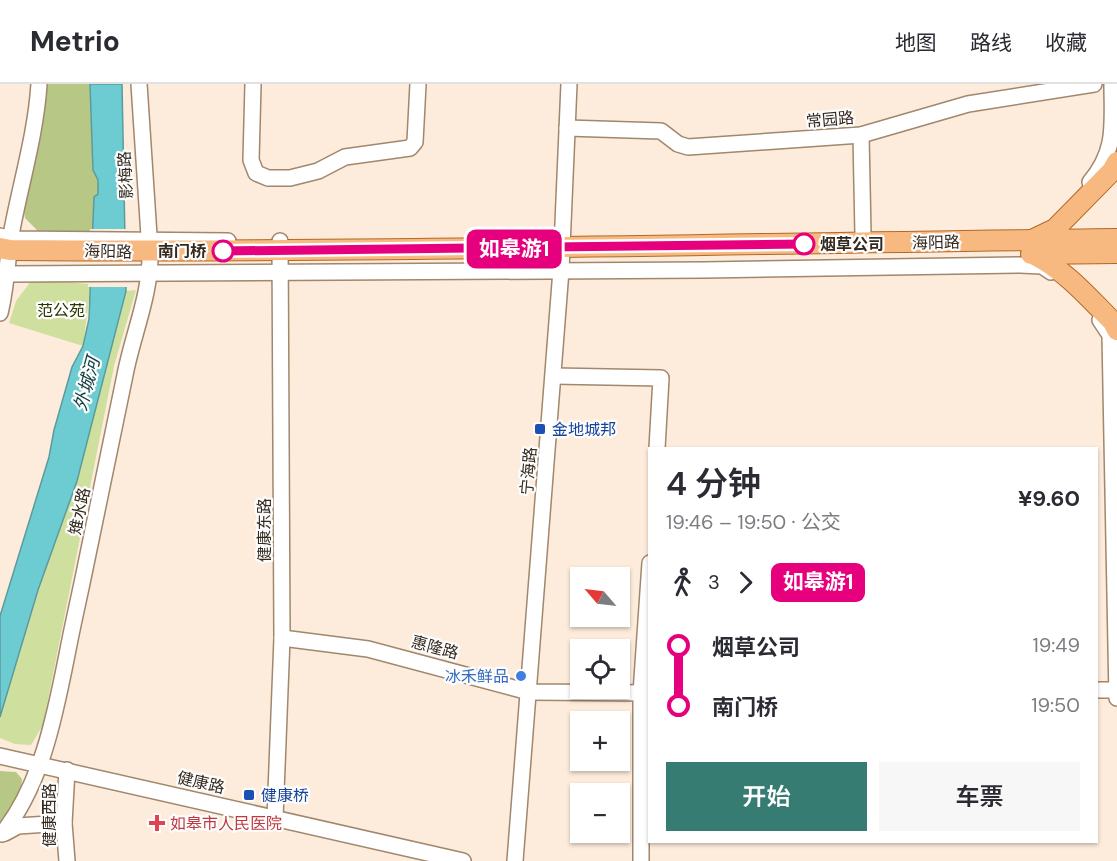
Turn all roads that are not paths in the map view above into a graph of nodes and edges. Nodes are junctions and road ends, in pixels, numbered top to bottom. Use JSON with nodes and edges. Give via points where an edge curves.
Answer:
{"nodes":[{"id":1,"x":39,"y":84,"type":"edge"},
{"id":2,"x":139,"y":84,"type":"edge"},
{"id":3,"x":253,"y":84,"type":"edge"},
{"id":4,"x":418,"y":84,"type":"edge"},
{"id":5,"x":569,"y":84,"type":"edge"},
{"id":6,"x":1094,"y":84,"type":"edge"},
{"id":7,"x":1112,"y":84,"type":"edge"},
{"id":8,"x":567,"y":128,"type":"junction"},
{"id":9,"x":861,"y":135,"type":"junction"},
{"id":10,"x":1117,"y":162,"type":"edge"},
{"id":11,"x":863,"y":235,"type":"junction"},
{"id":12,"x":1117,"y":239,"type":"edge"},
{"id":13,"x":1032,"y":247,"type":"junction"},
{"id":14,"x":1117,"y":253,"type":"edge"},
{"id":15,"x":562,"y":254,"type":"junction"},
{"id":16,"x":5,"y":255,"type":"edge"},
{"id":17,"x":145,"y":257,"type":"junction"},
{"id":18,"x":280,"y":257,"type":"junction"},
{"id":19,"x":0,"y":313,"type":"edge"},
{"id":20,"x":1117,"y":330,"type":"edge"},
{"id":21,"x":554,"y":376,"type":"junction"},
{"id":22,"x":657,"y":447,"type":"edge"},
{"id":23,"x":648,"y":615,"type":"edge"},
{"id":24,"x":282,"y":638,"type":"junction"},
{"id":25,"x":1098,"y":690,"type":"edge"},
{"id":26,"x":1117,"y":690,"type":"edge"},
{"id":27,"x":529,"y":692,"type":"junction"},
{"id":28,"x":645,"y":693,"type":"edge"},
{"id":29,"x":1117,"y":698,"type":"edge"},
{"id":30,"x":0,"y":756,"type":"edge"},
{"id":31,"x":40,"y":765,"type":"junction"},
{"id":32,"x":67,"y":770,"type":"junction"},
{"id":33,"x":275,"y":818,"type":"junction"},
{"id":34,"x":64,"y":823,"type":"junction"},
{"id":35,"x":1,"y":836,"type":"edge"},
{"id":36,"x":68,"y":861,"type":"edge"},
{"id":37,"x":463,"y":861,"type":"edge"},
{"id":38,"x":515,"y":861,"type":"edge"},
{"id":39,"x":641,"y":861,"type":"edge"}],
"edges":[{"from":1,"to":16,"type":"street","via":[[35,123]]},
{"from":2,"to":17,"type":"street","name":"影梅路"},
{"from":3,"to":4,"type":"street","via":[[251,160],[256,173],[268,178],[309,174],[363,153],[410,148],[415,142]]},
{"from":5,"to":8,"type":"street","name":"宁海路"},
{"from":6,"to":9,"type":"street","name":"常园路","via":[[968,104]]},
{"from":7,"to":11,"type":"street","via":[[1109,155],[1099,172],[1051,224],[1033,230]]},
{"from":8,"to":9,"type":"street","name":"常园路","via":[[661,131],[688,147]]},
{"from":8,"to":15,"type":"street","name":"宁海路"},
{"from":9,"to":11,"type":"street"},
{"from":10,"to":13,"type":"main road","via":[[1055,229]]},
{"from":11,"to":15,"type":"street"},
{"from":12,"to":13,"type":"main road","name":"海阳路"},
{"from":13,"to":14,"type":"main road","name":"海阳路"},
{"from":13,"to":15,"type":"main road","name":"海阳路"},
{"from":13,"to":20,"type":"main road","via":[[1068,277]]},
{"from":15,"to":18,"type":"main road","name":"海阳路"},
{"from":15,"to":21,"type":"street","name":"宁海路"},
{"from":15,"to":26,"type":"street","via":[[1020,265],[1042,266],[1057,275],[1097,315],[1110,335]]},
{"from":16,"to":17,"type":"main road","name":"海阳路"},
{"from":16,"to":19,"type":"street"},
{"from":17,"to":18,"type":"main road","name":"海阳路"},
{"from":17,"to":31,"type":"street","name":"雉水路","via":[[145,303],[128,360],[95,527]]},
{"from":18,"to":24,"type":"street","name":"健康东路"},
{"from":21,"to":22,"type":"street","via":[[661,378]]},
{"from":21,"to":27,"type":"street","name":"宁海路"},
{"from":23,"to":28,"type":"street"},
{"from":24,"to":27,"type":"street","name":"惠隆路","via":[[368,649]]},
{"from":24,"to":33,"type":"street","name":"健康东路"},
{"from":25,"to":26,"type":"street"},
{"from":26,"to":29,"type":"street"},
{"from":27,"to":28,"type":"street","name":"惠隆路"},
{"from":27,"to":38,"type":"street","name":"宁海路"},
{"from":28,"to":39,"type":"street"},
{"from":30,"to":31,"type":"street","name":"健康路"},
{"from":31,"to":32,"type":"street","name":"健康路"},
{"from":31,"to":35,"type":"street","name":"雉水路","via":[[15,818]]},
{"from":32,"to":33,"type":"street","name":"健康路"},
{"from":32,"to":34,"type":"street","name":"健康西路"},
{"from":33,"to":37,"type":"street","name":"健康路"},
{"from":34,"to":35,"type":"street","via":[[18,826]]},
{"from":34,"to":36,"type":"street","name":"健康西路"}]}
